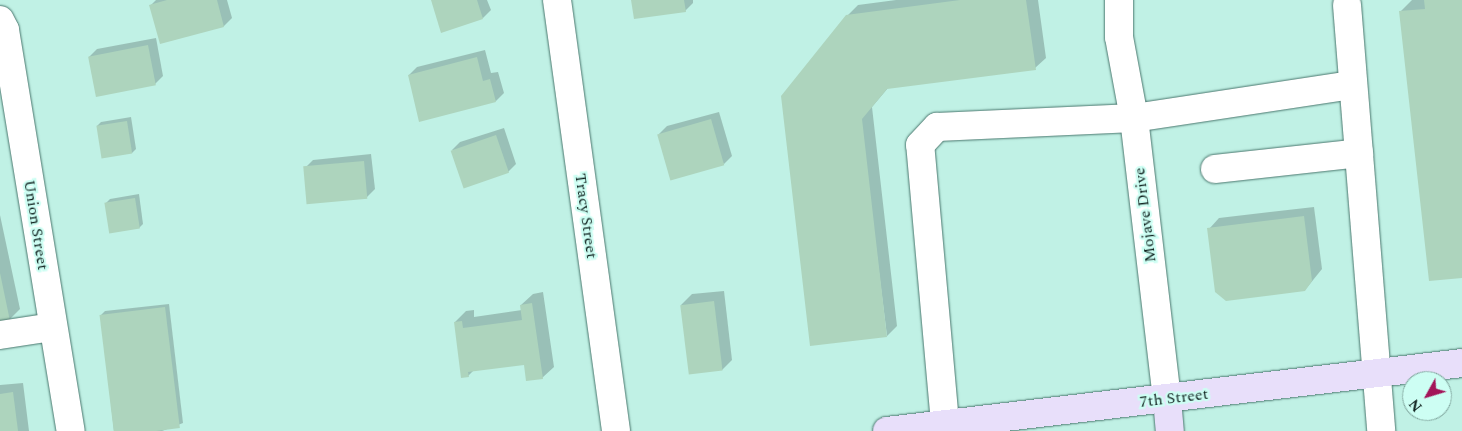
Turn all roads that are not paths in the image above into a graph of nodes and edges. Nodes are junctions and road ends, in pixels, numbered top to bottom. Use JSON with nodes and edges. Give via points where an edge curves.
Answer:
{"nodes":[{"id":1,"x":557,"y":0,"type":"edge"},
{"id":2,"x":1119,"y":0,"type":"edge"},
{"id":3,"x":1347,"y":5,"type":"dead end"},
{"id":4,"x":0,"y":20,"type":"edge"},
{"id":5,"x":1353,"y":85,"type":"junction"},
{"id":6,"x":1134,"y":118,"type":"junction"},
{"id":7,"x":1359,"y":152,"type":"junction"},
{"id":8,"x":1215,"y":169,"type":"dead end"},
{"id":9,"x":52,"y":327,"type":"junction"},
{"id":10,"x":0,"y":335,"type":"edge"},
{"id":11,"x":1462,"y":363,"type":"edge"},
{"id":12,"x":1378,"y":371,"type":"junction"},
{"id":13,"x":1167,"y":399,"type":"junction"},
{"id":14,"x":945,"y":423,"type":"junction"},
{"id":15,"x":71,"y":431,"type":"edge"},
{"id":16,"x":616,"y":431,"type":"edge"},
{"id":17,"x":887,"y":431,"type":"edge"},
{"id":18,"x":1170,"y":431,"type":"edge"},
{"id":19,"x":1381,"y":431,"type":"edge"}],
"edges":[{"from":1,"to":16,"type":"street","name":"Tracy Street"},
{"from":2,"to":6,"type":"street","name":"Mojave Drive","via":[[1119,37]]},
{"from":3,"to":5,"type":"street"},
{"from":4,"to":9,"type":"street","name":"Union Street","via":[[5,30]]},
{"from":5,"to":6,"type":"street"},
{"from":5,"to":7,"type":"street"},
{"from":6,"to":13,"type":"street","name":"Mojave Drive"},
{"from":6,"to":14,"type":"street","via":[[937,127],[920,145]]},
{"from":7,"to":8,"type":"street"},
{"from":7,"to":12,"type":"street"},
{"from":9,"to":10,"type":"street"},
{"from":9,"to":15,"type":"street","name":"Union Street"},
{"from":11,"to":12,"type":"main road","name":"7th Street"},
{"from":12,"to":13,"type":"main road","name":"7th Street"},
{"from":12,"to":19,"type":"street"},
{"from":13,"to":14,"type":"main road","name":"7th Street"},
{"from":13,"to":18,"type":"main road","name":"Mojave Drive"},
{"from":14,"to":17,"type":"main road","name":"7th Street"}]}
